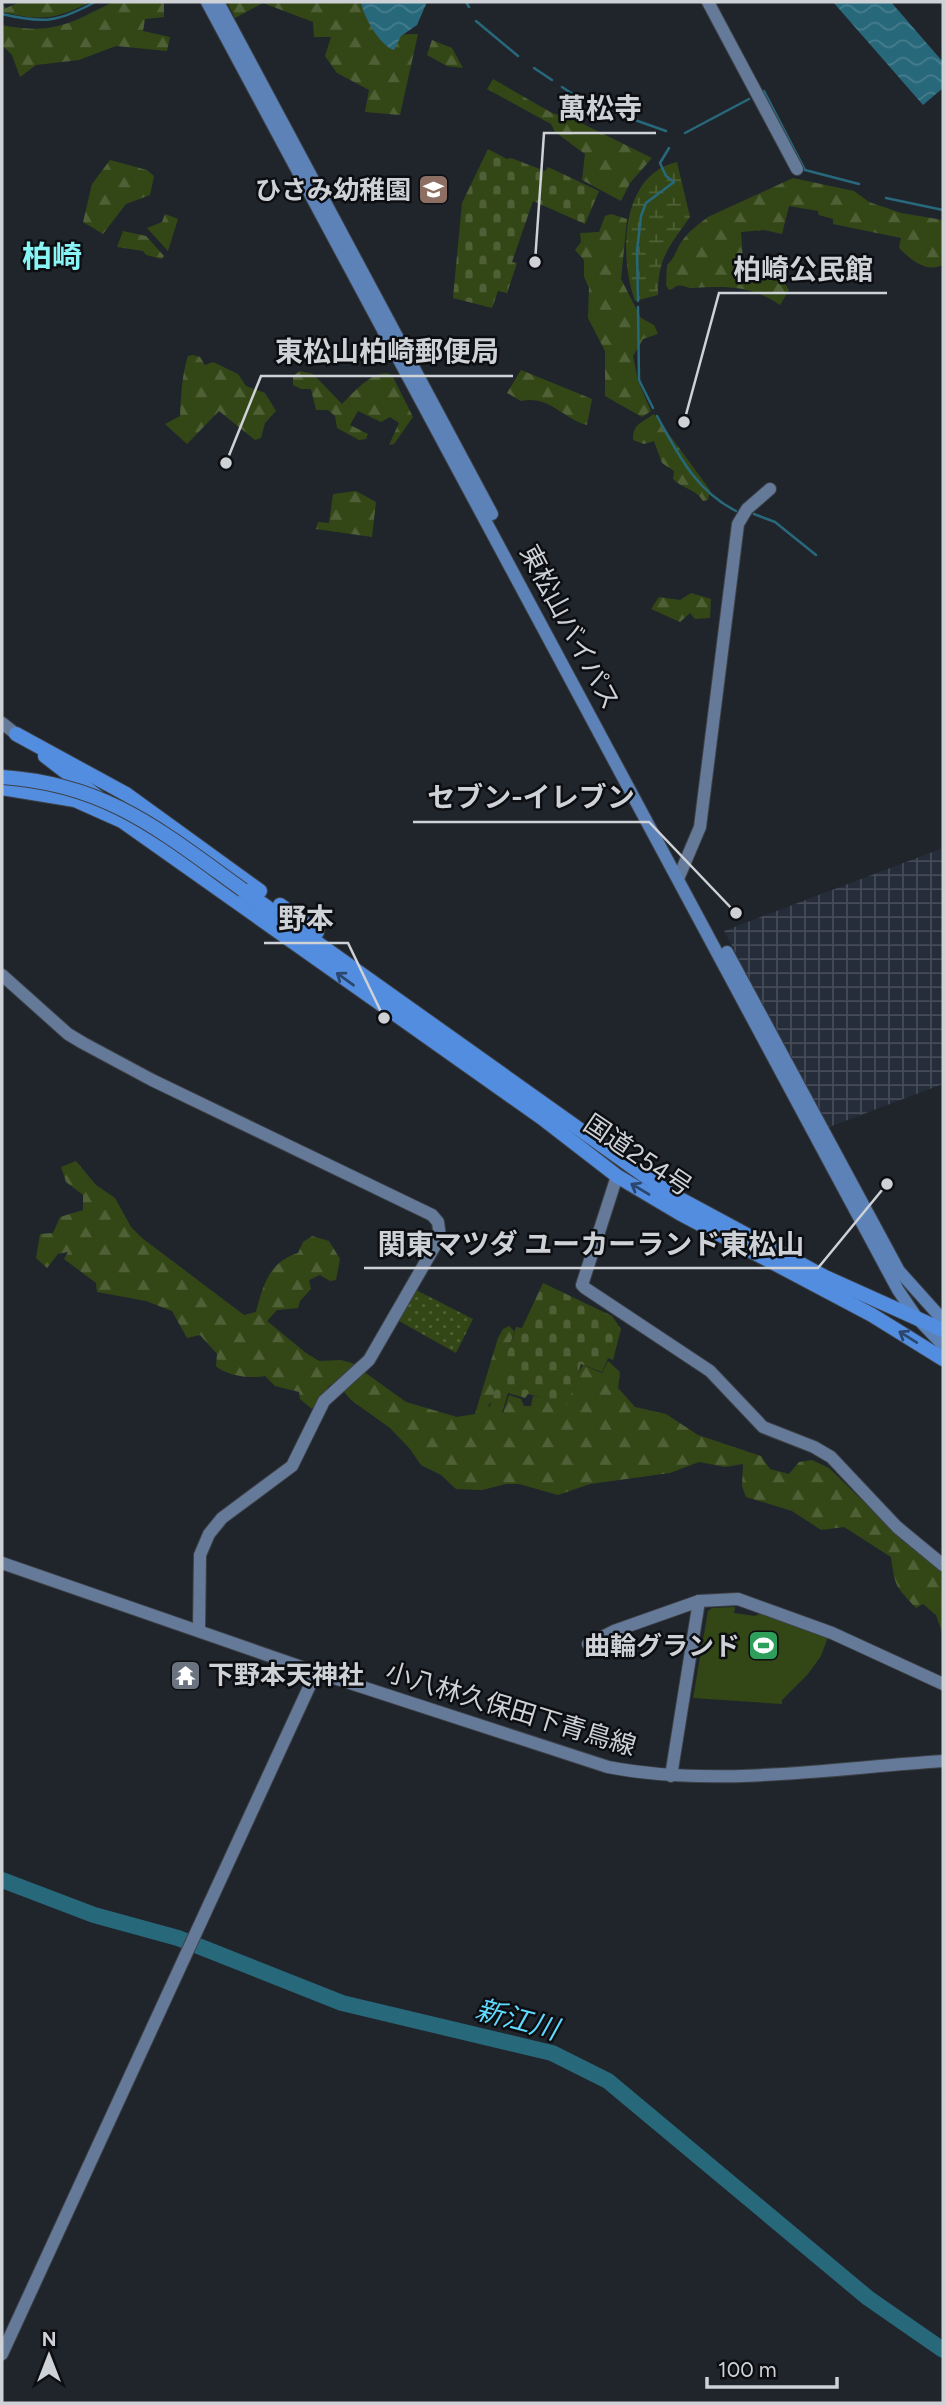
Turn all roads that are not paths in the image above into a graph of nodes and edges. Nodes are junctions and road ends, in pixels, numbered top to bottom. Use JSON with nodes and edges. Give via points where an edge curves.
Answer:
{"nodes":[{"id":1,"x":207,"y":2,"type":"edge"},
{"id":2,"x":218,"y":2,"type":"edge"},
{"id":3,"x":708,"y":2,"type":"edge"},
{"id":4,"x":797,"y":169,"type":"dead end"},
{"id":5,"x":770,"y":489,"type":"dead end"},
{"id":6,"x":2,"y":723,"type":"edge"},
{"id":7,"x":16,"y":734,"type":"junction"},
{"id":8,"x":2,"y":777,"type":"edge"},
{"id":9,"x":2,"y":788,"type":"edge"},
{"id":10,"x":120,"y":790,"type":"junction"},
{"id":11,"x":109,"y":805,"type":"junction"},
{"id":12,"x":151,"y":839,"type":"junction"},
{"id":13,"x":223,"y":865,"type":"junction"},
{"id":14,"x":680,"y":874,"type":"junction"},
{"id":15,"x":209,"y":883,"type":"junction"},
{"id":16,"x":2,"y":975,"type":"edge"},
{"id":17,"x":463,"y":1056,"type":"junction"},
{"id":18,"x":617,"y":1175,"type":"junction"},
{"id":19,"x":895,"y":1273,"type":"junction"},
{"id":20,"x":901,"y":1294,"type":"junction"},
{"id":21,"x":871,"y":1298,"type":"junction"},
{"id":22,"x":892,"y":1308,"type":"junction"},
{"id":23,"x":872,"y":1315,"type":"junction"},
{"id":24,"x":917,"y":1318,"type":"junction"},
{"id":25,"x":943,"y":1320,"type":"edge"},
{"id":26,"x":943,"y":1330,"type":"edge"},
{"id":27,"x":943,"y":1345,"type":"edge"},
{"id":28,"x":943,"y":1359,"type":"edge"},
{"id":29,"x":2,"y":1563,"type":"edge"},
{"id":30,"x":943,"y":1565,"type":"edge"},
{"id":31,"x":699,"y":1601,"type":"junction"},
{"id":32,"x":199,"y":1630,"type":"junction"},
{"id":33,"x":588,"y":1644,"type":"dead end"},
{"id":34,"x":316,"y":1672,"type":"junction"},
{"id":35,"x":943,"y":1684,"type":"edge"},
{"id":36,"x":943,"y":1761,"type":"edge"},
{"id":37,"x":671,"y":1776,"type":"junction"},
{"id":38,"x":2,"y":2354,"type":"edge"}],
"edges":[{"from":1,"to":14,"type":"main road","name":"東松山バイパス"},
{"from":2,"to":14,"type":"main road","name":"東松山バイパス"},
{"from":3,"to":4,"type":"street"},
{"from":5,"to":14,"type":"street","via":[[738,524],[701,827]]},
{"from":6,"to":7,"type":"street"},
{"from":7,"to":10,"type":"highway"},
{"from":7,"to":11,"type":"highway"},
{"from":8,"to":17,"type":"highway","bridge":true,"via":[[51,782],[101,797],[162,832]]},
{"from":9,"to":12,"type":"highway","via":[[96,807]]},
{"from":10,"to":11,"type":"highway","via":[[108,795]]},
{"from":10,"to":13,"type":"highway"},
{"from":11,"to":12,"type":"highway"},
{"from":12,"to":15,"type":"highway"},
{"from":13,"to":15,"type":"highway","via":[[223,879]]},
{"from":13,"to":17,"type":"highway","via":[[424,1010]]},
{"from":14,"to":19,"type":"main road","name":"東松山バイパス"},
{"from":17,"to":15,"type":"highway","one_way":true},
{"from":16,"to":32,"type":"street","via":[[83,1043],[432,1214],[440,1227],[440,1237],[369,1360],[324,1401],[292,1465],[231,1510],[209,1534],[200,1555]]},
{"from":17,"to":18,"type":"highway","name":"国道254号"},
{"from":17,"to":21,"type":"highway","name":"国道254号","via":[[670,1193]]},
{"from":23,"to":18,"type":"highway","name":"国道254号","one_way":true},
{"from":18,"to":30,"type":"street","via":[[585,1288],[710,1371],[763,1426],[831,1457],[897,1527]]},
{"from":19,"to":20,"type":"main road"},
{"from":19,"to":21,"type":"main road","via":[[886,1296]]},
{"from":19,"to":25,"type":"main road"},
{"from":20,"to":22,"type":"main road"},
{"from":20,"to":24,"type":"main road"},
{"from":21,"to":22,"type":"highway","name":"国道254号"},
{"from":22,"to":23,"type":"main road"},
{"from":22,"to":24,"type":"highway","name":"国道254号"},
{"from":28,"to":23,"type":"highway","name":"国道254号","one_way":true},
{"from":24,"to":26,"type":"highway","name":"国道254号"},
{"from":24,"to":27,"type":"main road"},
{"from":29,"to":32,"type":"street","name":"小八林久保田下青鳥線"},
{"from":31,"to":33,"type":"street"},
{"from":31,"to":35,"type":"street","via":[[738,1599],[760,1604]]},
{"from":31,"to":37,"type":"street"},
{"from":32,"to":34,"type":"street","name":"小八林久保田下青鳥線"},
{"from":34,"to":37,"type":"street","name":"小八林久保田下青鳥線","via":[[590,1762]]},
{"from":34,"to":38,"type":"street"},
{"from":36,"to":37,"type":"street","name":"小八林久保田下青鳥線"}]}
